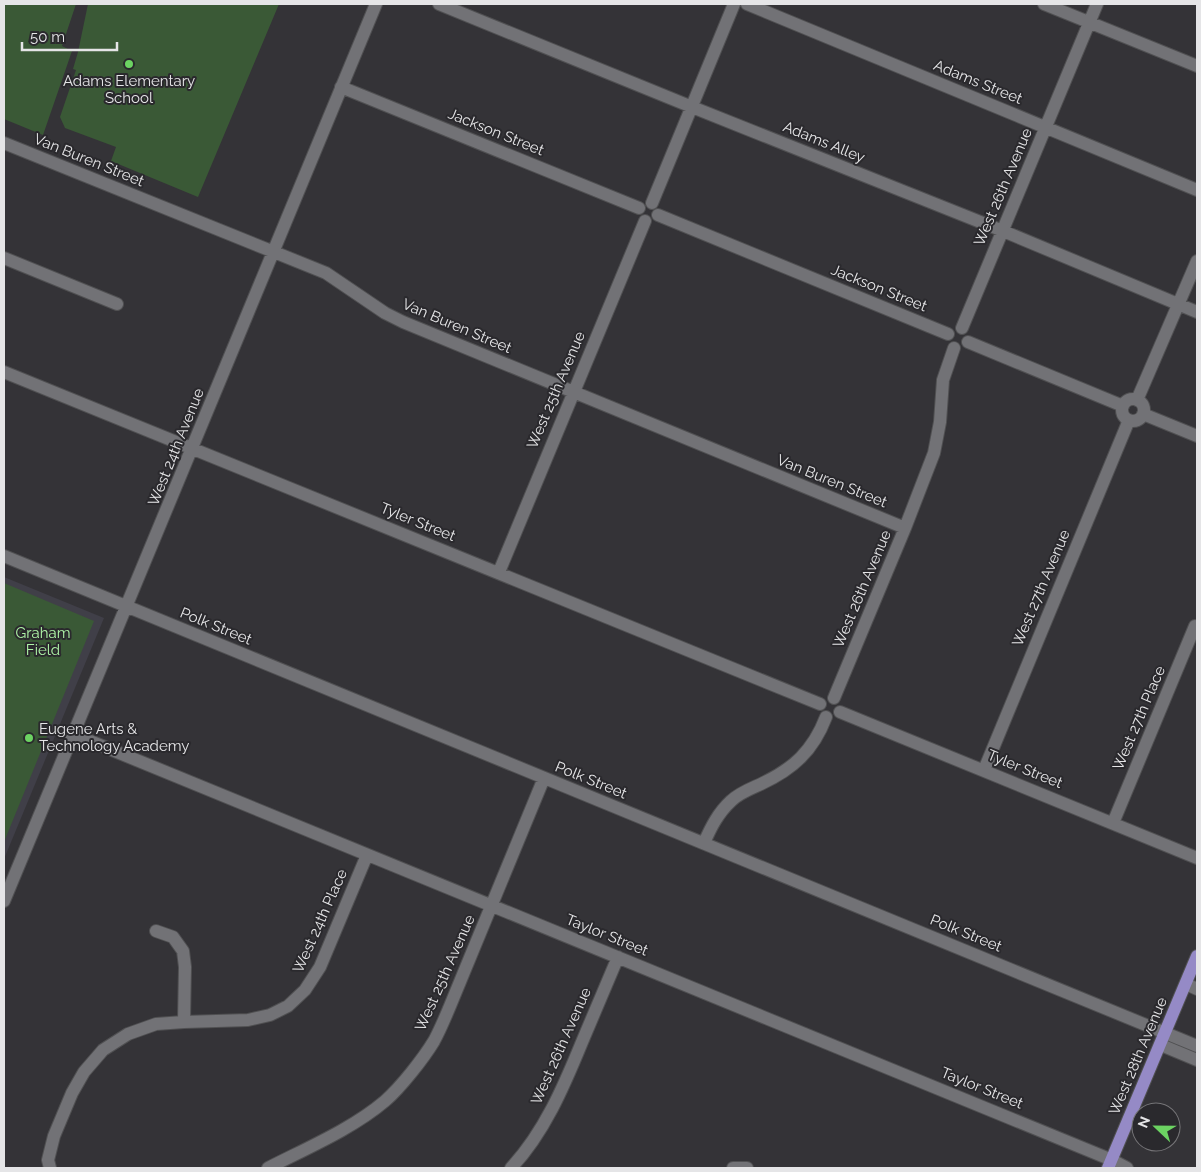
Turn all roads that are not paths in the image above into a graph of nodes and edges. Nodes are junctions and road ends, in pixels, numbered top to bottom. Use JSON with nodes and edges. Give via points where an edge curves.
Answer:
{"nodes":[{"id":1,"x":376,"y":4,"type":"edge"},
{"id":2,"x":439,"y":4,"type":"edge"},
{"id":3,"x":734,"y":4,"type":"edge"},
{"id":4,"x":747,"y":4,"type":"edge"},
{"id":5,"x":1044,"y":4,"type":"edge"},
{"id":6,"x":1097,"y":4,"type":"edge"},
{"id":7,"x":1090,"y":22,"type":"junction"},
{"id":8,"x":1197,"y":66,"type":"edge"},
{"id":9,"x":341,"y":87,"type":"junction"},
{"id":10,"x":692,"y":107,"type":"junction"},
{"id":11,"x":1046,"y":127,"type":"junction"},
{"id":12,"x":4,"y":143,"type":"edge"},
{"id":13,"x":1197,"y":190,"type":"edge"},
{"id":14,"x":652,"y":203,"type":"junction"},
{"id":15,"x":639,"y":208,"type":"junction"},
{"id":16,"x":658,"y":215,"type":"junction"},
{"id":17,"x":645,"y":221,"type":"junction"},
{"id":18,"x":1003,"y":231,"type":"junction"},
{"id":19,"x":273,"y":252,"type":"junction"},
{"id":20,"x":4,"y":258,"type":"edge"},
{"id":21,"x":1197,"y":261,"type":"edge"},
{"id":22,"x":117,"y":304,"type":"dead end"},
{"id":23,"x":1179,"y":304,"type":"junction"},
{"id":24,"x":1197,"y":312,"type":"edge"},
{"id":25,"x":962,"y":328,"type":"junction"},
{"id":26,"x":948,"y":334,"type":"junction"},
{"id":27,"x":968,"y":342,"type":"junction"},
{"id":28,"x":954,"y":348,"type":"junction"},
{"id":29,"x":4,"y":372,"type":"edge"},
{"id":30,"x":573,"y":392,"type":"junction"},
{"id":31,"x":1137,"y":400,"type":"junction"},
{"id":32,"x":1123,"y":406,"type":"junction"},
{"id":33,"x":1143,"y":414,"type":"junction"},
{"id":34,"x":1129,"y":420,"type":"junction"},
{"id":35,"x":1197,"y":436,"type":"edge"},
{"id":36,"x":193,"y":448,"type":"junction"},
{"id":37,"x":904,"y":528,"type":"junction"},
{"id":38,"x":4,"y":556,"type":"edge"},
{"id":39,"x":499,"y":572,"type":"junction"},
{"id":40,"x":127,"y":607,"type":"junction"},
{"id":41,"x":1195,"y":626,"type":"dead end"},
{"id":42,"x":834,"y":698,"type":"junction"},
{"id":43,"x":820,"y":704,"type":"junction"},
{"id":44,"x":840,"y":712,"type":"junction"},
{"id":45,"x":826,"y":717,"type":"junction"},
{"id":46,"x":73,"y":734,"type":"junction"},
{"id":47,"x":984,"y":770,"type":"junction"},
{"id":48,"x":544,"y":778,"type":"junction"},
{"id":49,"x":1113,"y":823,"type":"junction"},
{"id":50,"x":704,"y":843,"type":"junction"},
{"id":51,"x":367,"y":855,"type":"junction"},
{"id":52,"x":1197,"y":858,"type":"edge"},
{"id":53,"x":4,"y":902,"type":"edge"},
{"id":54,"x":492,"y":905,"type":"junction"},
{"id":55,"x":156,"y":931,"type":"dead end"},
{"id":56,"x":1197,"y":956,"type":"edge"},
{"id":57,"x":618,"y":957,"type":"junction"},
{"id":58,"x":1192,"y":986,"type":"edge"},
{"id":59,"x":184,"y":1022,"type":"junction"},
{"id":60,"x":1163,"y":1039,"type":"junction"},
{"id":61,"x":1197,"y":1046,"type":"edge"},
{"id":62,"x":1197,"y":1060,"type":"edge"},
{"id":63,"x":1110,"y":1164,"type":"edge"},
{"id":64,"x":50,"y":1168,"type":"edge"},
{"id":65,"x":268,"y":1168,"type":"edge"},
{"id":66,"x":511,"y":1168,"type":"edge"},
{"id":67,"x":733,"y":1168,"type":"edge"},
{"id":68,"x":747,"y":1168,"type":"edge"},
{"id":69,"x":1127,"y":1168,"type":"edge"}],
"edges":[{"from":1,"to":9,"type":"street","name":"West 24th Avenue"},
{"from":2,"to":10,"type":"street","name":"Adams Alley"},
{"from":3,"to":10,"type":"street"},
{"from":4,"to":11,"type":"street","name":"Adams Street"},
{"from":5,"to":7,"type":"street"},
{"from":6,"to":7,"type":"street","name":"West 26th Avenue"},
{"from":7,"to":8,"type":"street"},
{"from":7,"to":11,"type":"street","name":"West 26th Avenue"},
{"from":9,"to":15,"type":"street","name":"Jackson Street"},
{"from":9,"to":19,"type":"street","name":"West 24th Avenue"},
{"from":10,"to":14,"type":"street"},
{"from":10,"to":18,"type":"street","name":"Adams Alley"},
{"from":11,"to":13,"type":"street","name":"Adams Street"},
{"from":11,"to":18,"type":"street","name":"West 26th Avenue"},
{"from":12,"to":19,"type":"street","name":"Van Buren Street"},
{"from":14,"to":15,"type":"street","via":[[645,203]]},
{"from":14,"to":16,"type":"street","via":[[658,209]]},
{"from":15,"to":17,"type":"street","via":[[640,218]]},
{"from":16,"to":17,"type":"street","via":[[652,221]]},
{"from":16,"to":26,"type":"street","name":"Jackson Street"},
{"from":17,"to":30,"type":"street","name":"West 25th Avenue"},
{"from":18,"to":23,"type":"street","name":"Adams Alley"},
{"from":18,"to":25,"type":"street","name":"West 26th Avenue"},
{"from":19,"to":30,"type":"street","name":"Van Buren Street","via":[[326,274],[403,322]]},
{"from":19,"to":36,"type":"street","name":"West 24th Avenue"},
{"from":20,"to":22,"type":"street"},
{"from":21,"to":23,"type":"street"},
{"from":23,"to":24,"type":"street","name":"Adams Alley"},
{"from":23,"to":31,"type":"street"},
{"from":25,"to":26,"type":"street","via":[[954,328]]},
{"from":25,"to":27,"type":"street","via":[[968,334]]},
{"from":26,"to":28,"type":"street","via":[[948,343]]},
{"from":27,"to":28,"type":"street","via":[[963,348]]},
{"from":27,"to":32,"type":"street"},
{"from":28,"to":37,"type":"street","name":"West 26th Avenue","via":[[943,380],[934,454]]},
{"from":29,"to":36,"type":"street","name":"Tyler Street"},
{"from":30,"to":37,"type":"street","name":"Van Buren Street"},
{"from":30,"to":39,"type":"street","name":"West 25th Avenue"},
{"from":31,"to":32,"type":"street","via":[[1130,400]]},
{"from":31,"to":33,"type":"street","via":[[1144,409]]},
{"from":32,"to":34,"type":"street","via":[[1123,414]]},
{"from":33,"to":34,"type":"street","via":[[1136,420]]},
{"from":33,"to":35,"type":"street"},
{"from":34,"to":47,"type":"street","name":"West 27th Avenue"},
{"from":36,"to":39,"type":"street","name":"Tyler Street"},
{"from":36,"to":40,"type":"street","name":"West 24th Avenue"},
{"from":37,"to":42,"type":"street","name":"West 26th Avenue"},
{"from":38,"to":40,"type":"street","name":"Polk Street"},
{"from":39,"to":43,"type":"street","name":"Tyler Street"},
{"from":40,"to":46,"type":"street","name":"West 24th Avenue"},
{"from":40,"to":48,"type":"street","name":"Polk Street"},
{"from":41,"to":49,"type":"street","name":"West 27th Place"},
{"from":42,"to":43,"type":"street","via":[[826,698]]},
{"from":42,"to":44,"type":"street","via":[[839,702]]},
{"from":43,"to":45,"type":"street","via":[[820,711]]},
{"from":44,"to":45,"type":"street","via":[[832,718]]},
{"from":44,"to":47,"type":"street","name":"Tyler Street"},
{"from":45,"to":50,"type":"street","via":[[811,746],[799,760],[731,800],[713,823]]},
{"from":46,"to":51,"type":"street","name":"Taylor Street"},
{"from":46,"to":53,"type":"street","name":"West 24th Avenue"},
{"from":47,"to":49,"type":"street","name":"Tyler Street"},
{"from":48,"to":50,"type":"street","name":"Polk Street"},
{"from":48,"to":54,"type":"street","name":"West 25th Avenue"},
{"from":49,"to":52,"type":"street","name":"Tyler Street"},
{"from":50,"to":60,"type":"street","name":"Polk Street"},
{"from":51,"to":54,"type":"street","name":"Taylor Street"},
{"from":51,"to":59,"type":"street","name":"West 24th Place","via":[[320,967],[305,990],[288,1006],[270,1015],[248,1020]]},
{"from":54,"to":57,"type":"street","name":"Taylor Street"},
{"from":54,"to":65,"type":"street","name":"West 25th Avenue","via":[[433,1042],[410,1074],[386,1100],[366,1115]]},
{"from":55,"to":59,"type":"street","via":[[173,937],[183,951]]},
{"from":56,"to":58,"type":"main road","name":"West 28th Avenue"},
{"from":57,"to":63,"type":"street","name":"Taylor Street"},
{"from":57,"to":66,"type":"street","name":"West 26th Avenue","via":[[564,1086]]},
{"from":58,"to":60,"type":"main road","name":"West 28th Avenue"},
{"from":59,"to":64,"type":"street","name":"West 24th Place","via":[[156,1024],[128,1034],[103,1050],[84,1072],[72,1093],[54,1136],[48,1160]]},
{"from":60,"to":61,"type":"street"},
{"from":60,"to":62,"type":"street"},
{"from":60,"to":63,"type":"main road","name":"West 28th Avenue"},
{"from":63,"to":69,"type":"street","name":"Taylor Street"},
{"from":67,"to":68,"type":"street"}]}
